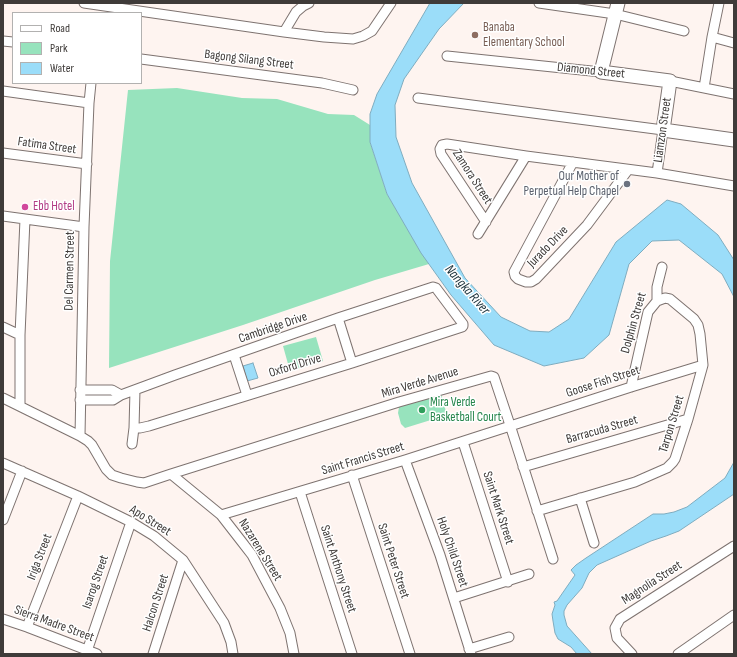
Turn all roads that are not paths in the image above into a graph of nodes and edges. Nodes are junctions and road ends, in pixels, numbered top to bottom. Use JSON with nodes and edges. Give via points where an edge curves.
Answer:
{"nodes":[{"id":1,"x":84,"y":3,"type":"edge"},
{"id":2,"x":309,"y":3,"type":"edge"},
{"id":3,"x":391,"y":3,"type":"edge"},
{"id":4,"x":539,"y":3,"type":"edge"},
{"id":5,"x":719,"y":3,"type":"edge"},
{"id":6,"x":616,"y":8,"type":"edge"},
{"id":7,"x":684,"y":31,"type":"dead end"},
{"id":8,"x":284,"y":32,"type":"junction"},
{"id":9,"x":712,"y":37,"type":"junction"},
{"id":10,"x":734,"y":43,"type":"edge"},
{"id":11,"x":447,"y":56,"type":"dead end"},
{"id":12,"x":142,"y":59,"type":"edge"},
{"id":13,"x":601,"y":72,"type":"junction"},
{"id":14,"x":670,"y":81,"type":"junction"},
{"id":15,"x":91,"y":84,"type":"edge"},
{"id":16,"x":704,"y":88,"type":"junction"},
{"id":17,"x":353,"y":90,"type":"dead end"},
{"id":18,"x":3,"y":91,"type":"edge"},
{"id":19,"x":734,"y":94,"type":"edge"},
{"id":20,"x":418,"y":98,"type":"dead end"},
{"id":21,"x":89,"y":102,"type":"junction"},
{"id":22,"x":662,"y":130,"type":"junction"},
{"id":23,"x":734,"y":140,"type":"edge"},
{"id":24,"x":3,"y":153,"type":"edge"},
{"id":25,"x":526,"y":156,"type":"junction"},
{"id":26,"x":573,"y":162,"type":"junction"},
{"id":27,"x":87,"y":164,"type":"junction"},
{"id":28,"x":628,"y":170,"type":"junction"},
{"id":29,"x":657,"y":173,"type":"junction"},
{"id":30,"x":734,"y":186,"type":"edge"},
{"id":31,"x":3,"y":216,"type":"edge"},
{"id":32,"x":25,"y":219,"type":"junction"},
{"id":33,"x":486,"y":222,"type":"junction"},
{"id":34,"x":84,"y":227,"type":"junction"},
{"id":35,"x":478,"y":234,"type":"dead end"},
{"id":36,"x":662,"y":267,"type":"dead end"},
{"id":37,"x":656,"y":301,"type":"junction"},
{"id":38,"x":338,"y":318,"type":"junction"},
{"id":39,"x":463,"y":326,"type":"joint"},
{"id":40,"x":3,"y":327,"type":"edge"},
{"id":41,"x":20,"y":335,"type":"junction"},
{"id":42,"x":234,"y":355,"type":"junction"},
{"id":43,"x":352,"y":363,"type":"junction"},
{"id":44,"x":703,"y":365,"type":"junction"},
{"id":45,"x":631,"y":387,"type":"junction"},
{"id":46,"x":80,"y":390,"type":"junction"},
{"id":47,"x":136,"y":390,"type":"junction"},
{"id":48,"x":121,"y":395,"type":"junction"},
{"id":49,"x":247,"y":395,"type":"junction"},
{"id":50,"x":3,"y":398,"type":"edge"},
{"id":51,"x":80,"y":400,"type":"junction"},
{"id":52,"x":20,"y":406,"type":"junction"},
{"id":53,"x":688,"y":419,"type":"junction"},
{"id":54,"x":510,"y":426,"type":"junction"},
{"id":55,"x":134,"y":428,"type":"junction"},
{"id":56,"x":80,"y":436,"type":"junction"},
{"id":57,"x":463,"y":442,"type":"junction"},
{"id":58,"x":132,"y":444,"type":"dead end"},
{"id":59,"x":406,"y":460,"type":"junction"},
{"id":60,"x":3,"y":463,"type":"edge"},
{"id":61,"x":524,"y":467,"type":"junction"},
{"id":62,"x":22,"y":471,"type":"junction"},
{"id":63,"x":171,"y":474,"type":"junction"},
{"id":64,"x":352,"y":475,"type":"junction"},
{"id":65,"x":300,"y":492,"type":"junction"},
{"id":66,"x":78,"y":496,"type":"junction"},
{"id":67,"x":580,"y":498,"type":"junction"},
{"id":68,"x":537,"y":511,"type":"junction"},
{"id":69,"x":221,"y":515,"type":"junction"},
{"id":70,"x":3,"y":520,"type":"edge"},
{"id":71,"x":131,"y":522,"type":"junction"},
{"id":72,"x":594,"y":543,"type":"dead end"},
{"id":73,"x":734,"y":546,"type":"edge"},
{"id":74,"x":553,"y":559,"type":"dead end"},
{"id":75,"x":183,"y":560,"type":"junction"},
{"id":76,"x":529,"y":574,"type":"dead end"},
{"id":77,"x":508,"y":582,"type":"junction"},
{"id":78,"x":454,"y":598,"type":"junction"},
{"id":79,"x":734,"y":616,"type":"edge"},
{"id":80,"x":3,"y":619,"type":"edge"},
{"id":81,"x":27,"y":627,"type":"junction"},
{"id":82,"x":509,"y":637,"type":"dead end"},
{"id":83,"x":87,"y":651,"type":"junction"},
{"id":84,"x":470,"y":651,"type":"edge"},
{"id":85,"x":97,"y":654,"type":"edge"},
{"id":86,"x":153,"y":654,"type":"edge"},
{"id":87,"x":233,"y":654,"type":"edge"},
{"id":88,"x":294,"y":654,"type":"edge"},
{"id":89,"x":352,"y":654,"type":"edge"},
{"id":90,"x":410,"y":654,"type":"edge"},
{"id":91,"x":632,"y":654,"type":"edge"},
{"id":92,"x":678,"y":654,"type":"edge"}],
"edges":[{"from":1,"to":8,"type":"street"},
{"from":2,"to":8,"type":"street","via":[[296,12]]},
{"from":3,"to":8,"type":"street","via":[[372,31],[353,39]]},
{"from":4,"to":6,"type":"street"},
{"from":5,"to":9,"type":"street"},
{"from":6,"to":7,"type":"street"},
{"from":6,"to":13,"type":"street"},
{"from":9,"to":10,"type":"street"},
{"from":9,"to":16,"type":"street"},
{"from":11,"to":13,"type":"street","name":"Diamond Street"},
{"from":12,"to":17,"type":"street","name":"Bagong Silang Street","via":[[322,83]]},
{"from":13,"to":14,"type":"street","name":"Diamond Street"},
{"from":14,"to":16,"type":"street","name":"Diamond Street"},
{"from":14,"to":22,"type":"street","name":"Liamzon Street"},
{"from":15,"to":21,"type":"street","name":"Del Carmen Street"},
{"from":16,"to":19,"type":"street","name":"Diamond Street"},
{"from":18,"to":21,"type":"street"},
{"from":20,"to":22,"type":"street"},
{"from":21,"to":27,"type":"street","name":"Del Carmen Street"},
{"from":22,"to":23,"type":"street"},
{"from":22,"to":29,"type":"street","name":"Liamzon Street"},
{"from":24,"to":27,"type":"street","name":"Fatima Street"},
{"from":25,"to":26,"type":"street"},
{"from":25,"to":33,"type":"street","name":"Zamora Street"},
{"from":25,"to":33,"type":"street","name":"Zamora Street","via":[[447,144],[440,148],[441,154]]},
{"from":26,"to":28,"type":"street"},
{"from":26,"to":28,"type":"street","name":"Jurado Drive","via":[[514,272],[518,279],[526,282],[536,279],[587,226]]},
{"from":27,"to":34,"type":"street","name":"Del Carmen Street"},
{"from":28,"to":29,"type":"street"},
{"from":29,"to":30,"type":"street","name":"Liamzon Street"},
{"from":31,"to":32,"type":"street"},
{"from":32,"to":34,"type":"street"},
{"from":32,"to":41,"type":"street"},
{"from":33,"to":35,"type":"street","name":"Zamora Street"},
{"from":34,"to":46,"type":"street","name":"Del Carmen Street"},
{"from":36,"to":37,"type":"street","name":"Dolphin Street"},
{"from":37,"to":44,"type":"street","name":"Tarpon Street","via":[[670,299],[694,319],[700,334]]},
{"from":37,"to":45,"type":"street","name":"Dolphin Street","via":[[648,312]]},
{"from":38,"to":39,"type":"street","name":"Cambridge Drive","via":[[433,287]]},
{"from":38,"to":42,"type":"street","name":"Cambridge Drive"},
{"from":38,"to":43,"type":"street"},
{"from":39,"to":43,"type":"street","name":"Oxford Drive"},
{"from":40,"to":41,"type":"street"},
{"from":41,"to":52,"type":"street"},
{"from":42,"to":47,"type":"street","name":"Cambridge Drive"},
{"from":42,"to":49,"type":"street"},
{"from":43,"to":49,"type":"street","name":"Oxford Drive"},
{"from":44,"to":45,"type":"street","name":"Goose Fish Street"},
{"from":44,"to":53,"type":"street","name":"Tarpon Street"},
{"from":45,"to":54,"type":"street","name":"Goose Fish Street"},
{"from":46,"to":48,"type":"street","via":[[112,390]]},
{"from":46,"to":51,"type":"street","name":"Del Carmen Street"},
{"from":47,"to":48,"type":"street","name":"Cambridge Drive"},
{"from":47,"to":55,"type":"street"},
{"from":48,"to":51,"type":"street","name":"Cambridge Drive","via":[[113,400]]},
{"from":49,"to":55,"type":"street","name":"Oxford Drive","via":[[149,426]]},
{"from":50,"to":52,"type":"street"},
{"from":51,"to":56,"type":"street","name":"Del Carmen Street"},
{"from":52,"to":56,"type":"street"},
{"from":53,"to":61,"type":"street","name":"Barracuda Street"},
{"from":53,"to":67,"type":"street","name":"Tarpon Street","via":[[675,459],[667,468],[635,482]]},
{"from":54,"to":57,"type":"street","name":"Saint Francis Street"},
{"from":54,"to":61,"type":"street","name":"Mira Verde Avenue"},
{"from":54,"to":63,"type":"street","name":"Mira Verde Avenue","via":[[494,377],[488,376]]},
{"from":55,"to":58,"type":"street"},
{"from":56,"to":63,"type":"street","via":[[92,445],[112,475],[137,482],[150,482]]},
{"from":57,"to":59,"type":"street","name":"Saint Francis Street"},
{"from":57,"to":77,"type":"street","name":"Saint Mark Street"},
{"from":59,"to":64,"type":"street","name":"Saint Francis Street"},
{"from":59,"to":78,"type":"street","name":"Holy Child Street"},
{"from":60,"to":62,"type":"street","name":"Apo Street"},
{"from":61,"to":68,"type":"street","name":"Mira Verde Avenue"},
{"from":62,"to":66,"type":"street","name":"Apo Street"},
{"from":62,"to":70,"type":"street"},
{"from":63,"to":69,"type":"street","name":"Nazarene Street"},
{"from":64,"to":65,"type":"street","name":"Saint Francis Street"},
{"from":64,"to":90,"type":"street","name":"Saint Peter Street"},
{"from":65,"to":69,"type":"street","name":"Saint Francis Street"},
{"from":65,"to":89,"type":"street","name":"Saint Anthony Street"},
{"from":66,"to":71,"type":"street","name":"Apo Street"},
{"from":66,"to":81,"type":"street","name":"Iriga Street"},
{"from":67,"to":68,"type":"street","name":"Tarpon Street"},
{"from":67,"to":72,"type":"street"},
{"from":68,"to":74,"type":"street","name":"Mira Verde Avenue"},
{"from":69,"to":88,"type":"street","name":"Nazarene Street","via":[[252,556],[280,608],[290,632]]},
{"from":71,"to":75,"type":"street","name":"Apo Street","via":[[154,536]]},
{"from":71,"to":83,"type":"street","name":"Isarog Street"},
{"from":73,"to":91,"type":"street","name":"Magnolia Street","via":[[620,619],[615,628],[617,638]]},
{"from":75,"to":86,"type":"street","name":"Halcon Street"},
{"from":75,"to":87,"type":"street","name":"Apo Street","via":[[224,623]]},
{"from":76,"to":77,"type":"street"},
{"from":77,"to":78,"type":"street"},
{"from":78,"to":84,"type":"street","name":"Holy Child Street"},
{"from":79,"to":92,"type":"street"},
{"from":80,"to":81,"type":"street","name":"Sierra Madre Street"},
{"from":81,"to":83,"type":"street","name":"Sierra Madre Street"},
{"from":82,"to":84,"type":"street"},
{"from":83,"to":85,"type":"street","name":"Sierra Madre Street"}]}
